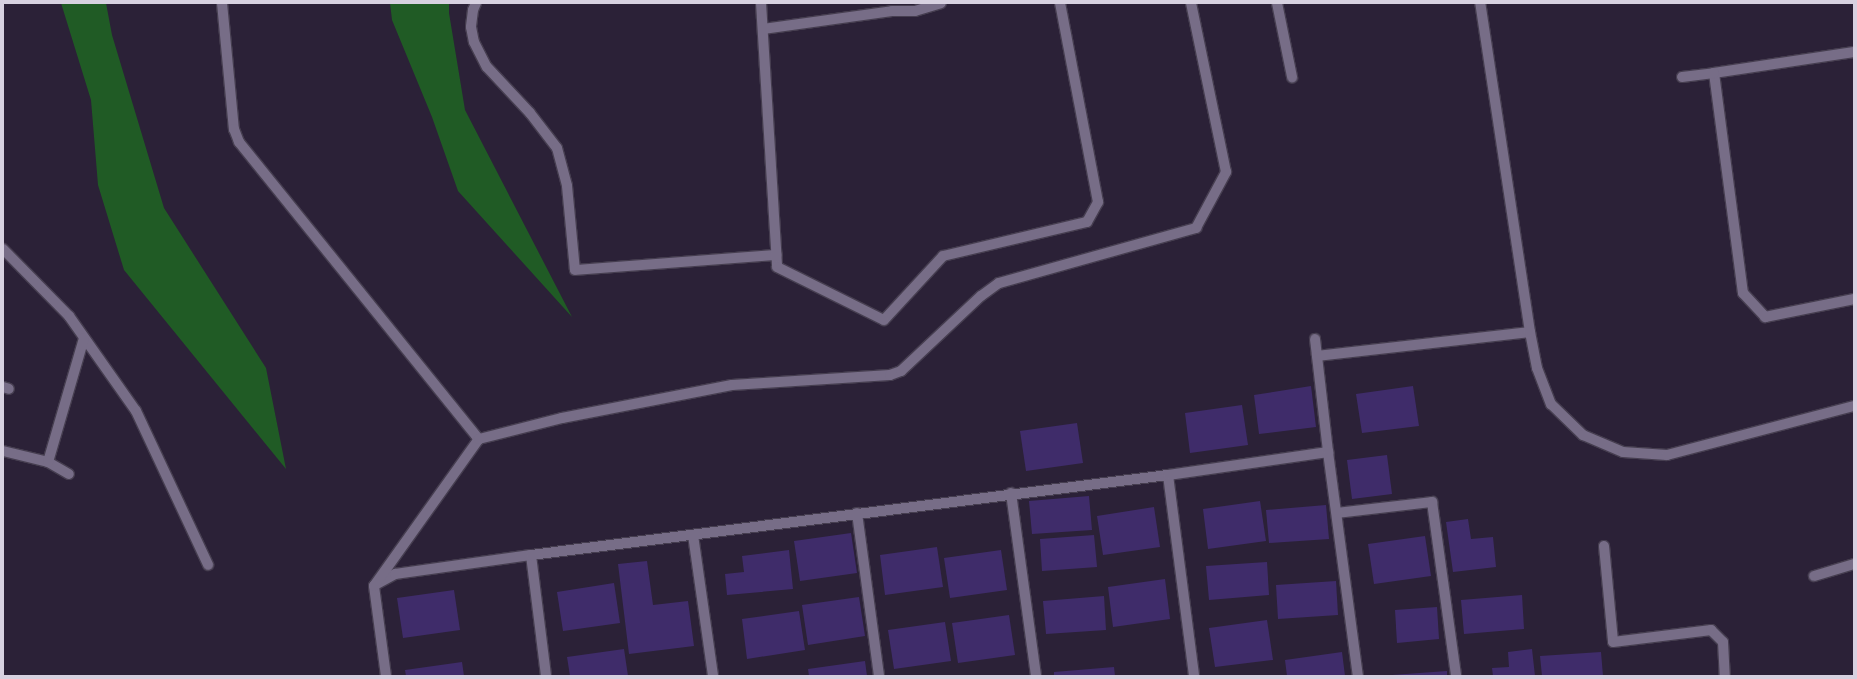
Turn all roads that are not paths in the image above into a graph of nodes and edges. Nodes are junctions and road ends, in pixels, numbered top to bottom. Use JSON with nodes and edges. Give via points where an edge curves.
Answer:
{"nodes":[{"id":1,"x":222,"y":3,"type":"edge"},
{"id":2,"x":476,"y":3,"type":"edge"},
{"id":3,"x":762,"y":3,"type":"edge"},
{"id":4,"x":940,"y":3,"type":"edge"},
{"id":5,"x":1060,"y":3,"type":"edge"},
{"id":6,"x":1191,"y":3,"type":"edge"},
{"id":7,"x":1277,"y":3,"type":"edge"},
{"id":8,"x":1480,"y":3,"type":"edge"},
{"id":9,"x":763,"y":29,"type":"junction"},
{"id":10,"x":1854,"y":52,"type":"edge"},
{"id":11,"x":1714,"y":73,"type":"junction"},
{"id":12,"x":1292,"y":77,"type":"dead end"},
{"id":13,"x":1682,"y":78,"type":"dead end"},
{"id":14,"x":3,"y":249,"type":"edge"},
{"id":15,"x":776,"y":255,"type":"junction"},
{"id":16,"x":1854,"y":299,"type":"edge"},
{"id":17,"x":1530,"y":332,"type":"junction"},
{"id":18,"x":84,"y":338,"type":"junction"},
{"id":19,"x":1316,"y":339,"type":"dead end"},
{"id":20,"x":1317,"y":356,"type":"junction"},
{"id":21,"x":1854,"y":406,"type":"edge"},
{"id":22,"x":479,"y":439,"type":"junction"},
{"id":23,"x":3,"y":451,"type":"edge"},
{"id":24,"x":1328,"y":452,"type":"junction"},
{"id":25,"x":48,"y":462,"type":"junction"},
{"id":26,"x":69,"y":474,"type":"dead end"},
{"id":27,"x":1168,"y":475,"type":"junction"},
{"id":28,"x":1011,"y":493,"type":"junction"},
{"id":29,"x":1337,"y":513,"type":"junction"},
{"id":30,"x":857,"y":514,"type":"junction"},
{"id":31,"x":693,"y":535,"type":"junction"},
{"id":32,"x":1604,"y":546,"type":"dead end"},
{"id":33,"x":531,"y":555,"type":"junction"},
{"id":34,"x":1854,"y":564,"type":"edge"},
{"id":35,"x":208,"y":565,"type":"dead end"},
{"id":36,"x":1814,"y":576,"type":"dead end"},
{"id":37,"x":374,"y":586,"type":"junction"},
{"id":38,"x":386,"y":676,"type":"edge"},
{"id":39,"x":546,"y":676,"type":"edge"},
{"id":40,"x":713,"y":676,"type":"edge"},
{"id":41,"x":879,"y":676,"type":"edge"},
{"id":42,"x":1036,"y":676,"type":"edge"},
{"id":43,"x":1194,"y":676,"type":"edge"},
{"id":44,"x":1358,"y":676,"type":"edge"},
{"id":45,"x":1456,"y":676,"type":"edge"},
{"id":46,"x":1725,"y":676,"type":"edge"}],
"edges":[{"from":1,"to":22,"type":"street","via":[[234,129],[239,142]]},
{"from":2,"to":15,"type":"street","via":[[472,26],[474,42],[487,66],[530,113],[557,148],[568,186],[575,270]]},
{"from":3,"to":9,"type":"street"},
{"from":4,"to":9,"type":"street","via":[[915,11],[892,11]]},
{"from":5,"to":15,"type":"street","via":[[1098,202],[1087,222],[943,256],[884,320],[777,267]]},
{"from":6,"to":22,"type":"street","via":[[1226,172],[1196,228],[1000,283],[982,296],[901,371],[890,376],[732,385],[562,418]]},
{"from":7,"to":12,"type":"street"},
{"from":8,"to":17,"type":"street"},
{"from":9,"to":15,"type":"street"},
{"from":10,"to":11,"type":"street"},
{"from":11,"to":13,"type":"street"},
{"from":11,"to":16,"type":"street","via":[[1743,294],[1765,317]]},
{"from":14,"to":18,"type":"street","via":[[69,316]]},
{"from":17,"to":20,"type":"street"},
{"from":17,"to":21,"type":"street","via":[[1537,368],[1551,404],[1583,435],[1623,452],[1667,455]]},
{"from":18,"to":25,"type":"street"},
{"from":18,"to":35,"type":"street","via":[[136,412]]},
{"from":19,"to":20,"type":"street"},
{"from":20,"to":24,"type":"street"},
{"from":22,"to":37,"type":"street"},
{"from":23,"to":25,"type":"street"},
{"from":24,"to":27,"type":"street"},
{"from":24,"to":29,"type":"street"},
{"from":25,"to":26,"type":"street"},
{"from":27,"to":28,"type":"street"},
{"from":27,"to":43,"type":"street"},
{"from":28,"to":30,"type":"street"},
{"from":28,"to":42,"type":"street"},
{"from":29,"to":44,"type":"street"},
{"from":29,"to":45,"type":"street","via":[[1432,502]]},
{"from":30,"to":31,"type":"street"},
{"from":30,"to":41,"type":"street"},
{"from":31,"to":33,"type":"street"},
{"from":31,"to":40,"type":"street"},
{"from":32,"to":46,"type":"street","via":[[1613,642],[1711,630],[1723,642]]},
{"from":33,"to":37,"type":"street","via":[[395,574]]},
{"from":33,"to":39,"type":"street"},
{"from":34,"to":36,"type":"street"},
{"from":37,"to":38,"type":"street"}]}
